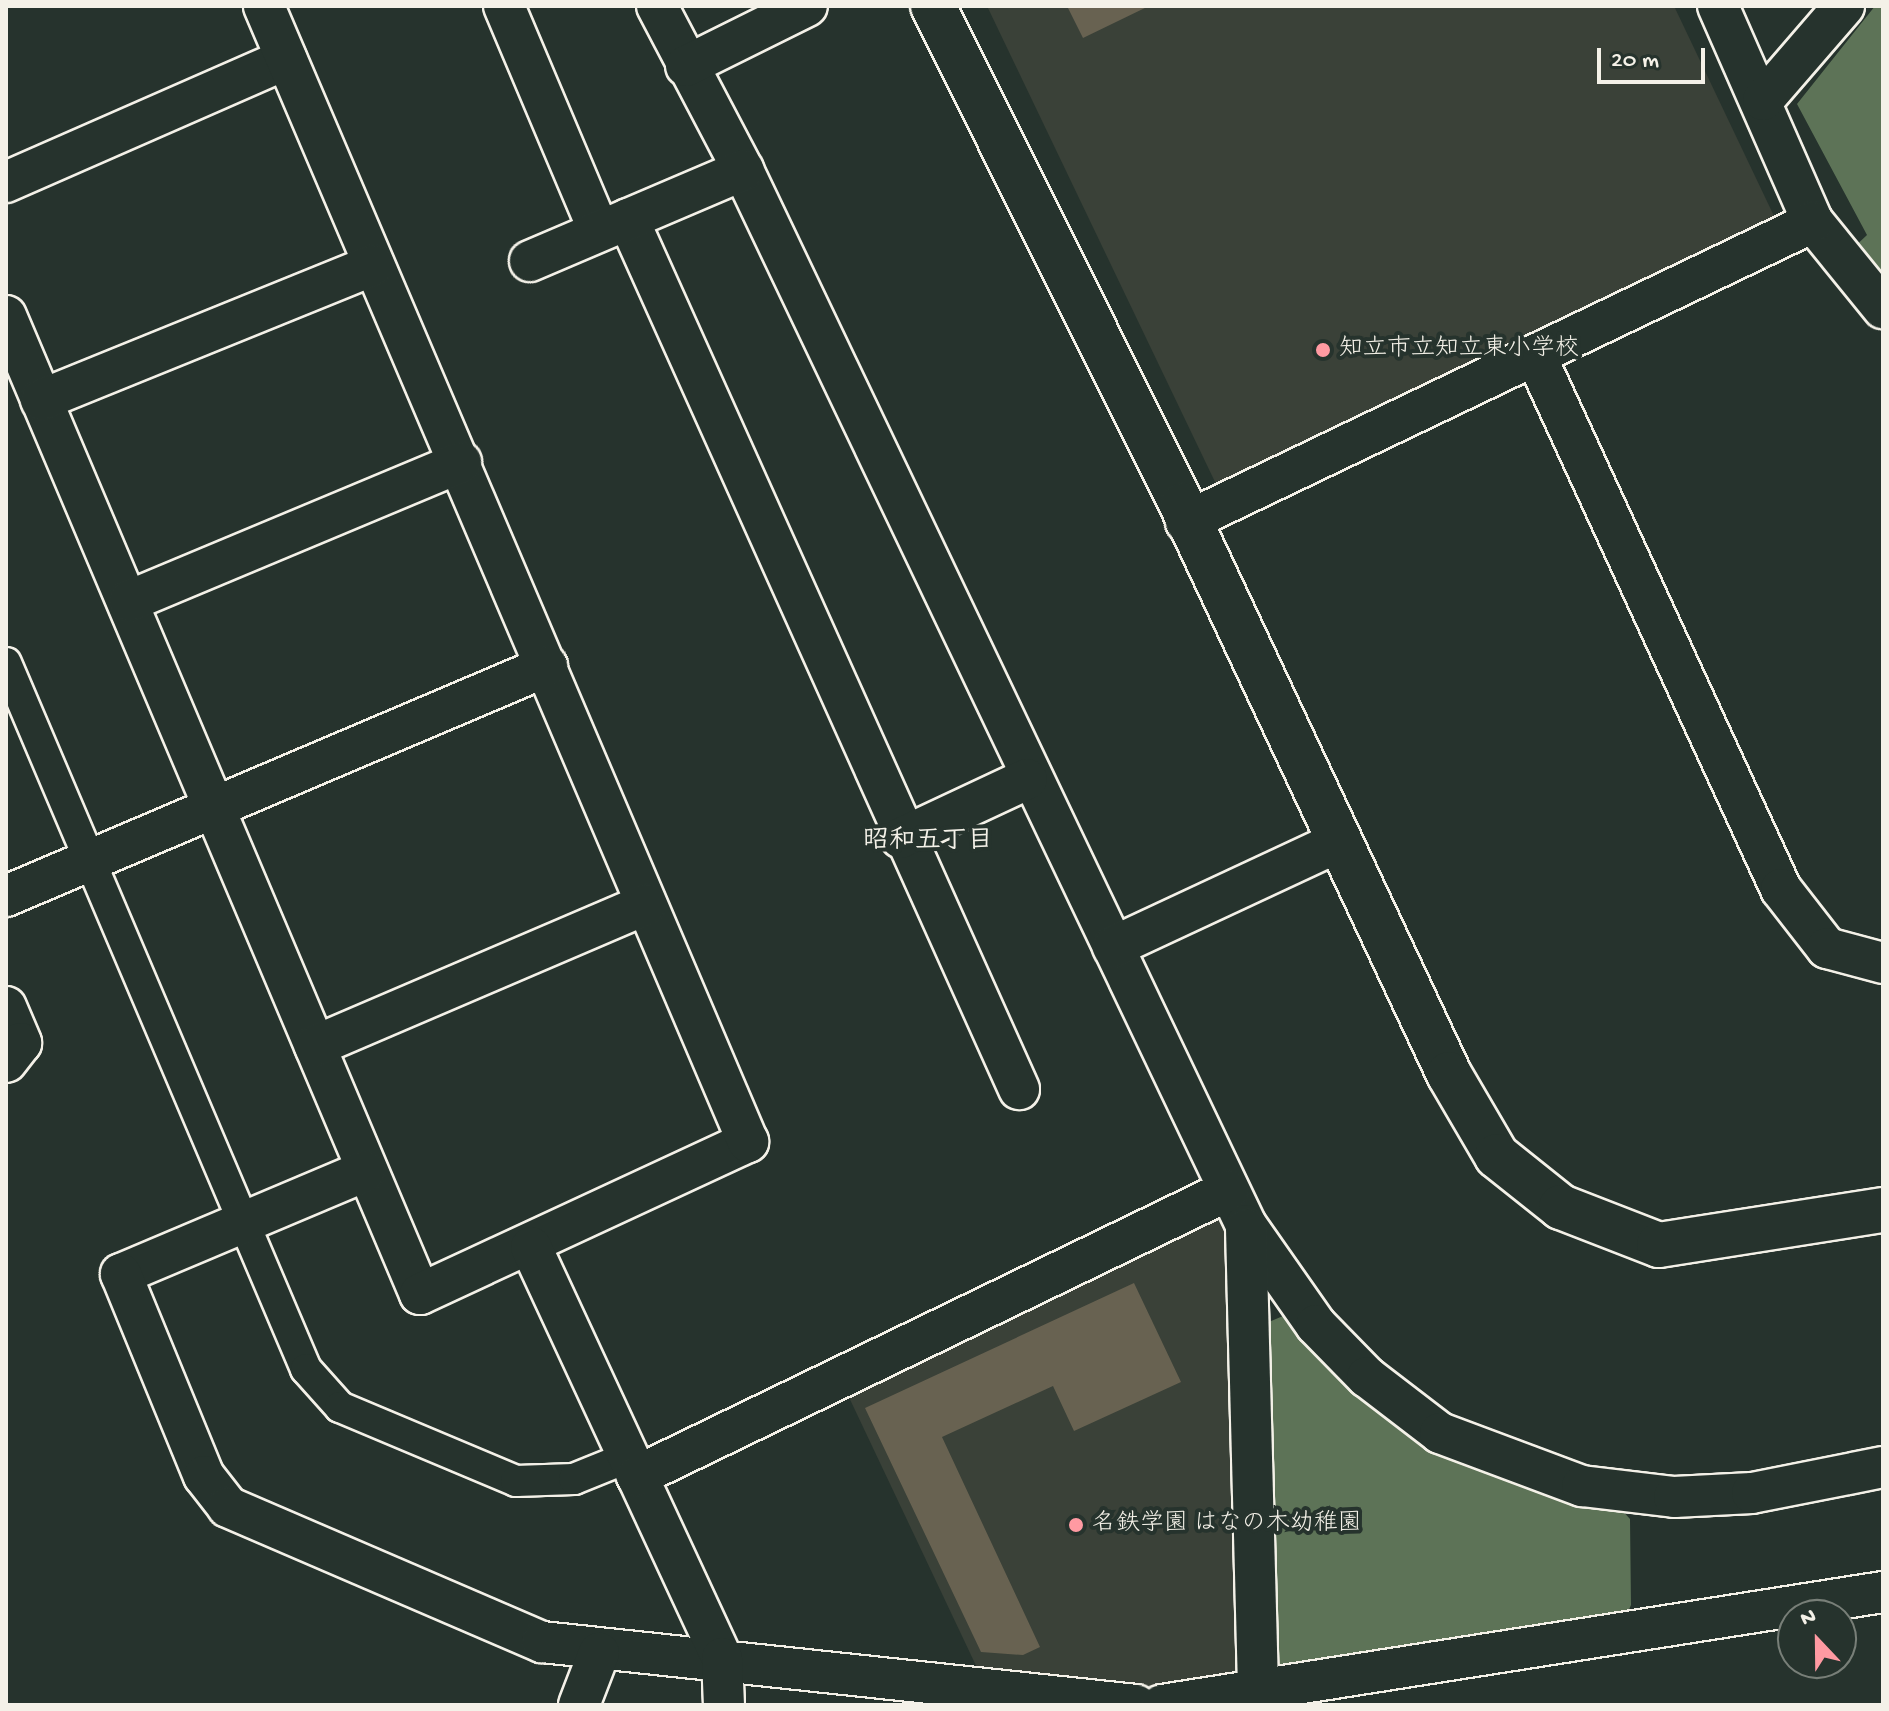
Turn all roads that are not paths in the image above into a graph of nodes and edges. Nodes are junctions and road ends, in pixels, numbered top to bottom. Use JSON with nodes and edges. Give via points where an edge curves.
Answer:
{"nodes":[{"id":1,"x":264,"y":6,"type":"edge"},
{"id":2,"x":504,"y":6,"type":"edge"},
{"id":3,"x":657,"y":6,"type":"edge"},
{"id":4,"x":807,"y":6,"type":"edge"},
{"id":5,"x":933,"y":6,"type":"edge"},
{"id":6,"x":1718,"y":6,"type":"edge"},
{"id":7,"x":1844,"y":6,"type":"edge"},
{"id":8,"x":286,"y":59,"type":"junction"},
{"id":9,"x":686,"y":66,"type":"junction"},
{"id":10,"x":1763,"y":100,"type":"junction"},
{"id":11,"x":743,"y":170,"type":"junction"},
{"id":12,"x":6,"y":182,"type":"edge"},
{"id":13,"x":1813,"y":222,"type":"junction"},
{"id":14,"x":613,"y":225,"type":"junction"},
{"id":15,"x":530,"y":261,"type":"dead end"},
{"id":16,"x":374,"y":265,"type":"junction"},
{"id":17,"x":1883,"y":308,"type":"edge"},
{"id":18,"x":6,"y":316,"type":"edge"},
{"id":19,"x":1537,"y":359,"type":"junction"},
{"id":20,"x":41,"y":400,"type":"junction"},
{"id":21,"x":461,"y":462,"type":"junction"},
{"id":22,"x":1186,"y":522,"type":"junction"},
{"id":23,"x":129,"y":601,"type":"junction"},
{"id":24,"x":6,"y":663,"type":"edge"},
{"id":25,"x":547,"y":666,"type":"junction"},
{"id":26,"x":1027,"y":779,"type":"junction"},
{"id":27,"x":215,"y":806,"type":"junction"},
{"id":28,"x":901,"y":838,"type":"junction"},
{"id":29,"x":1338,"y":842,"type":"junction"},
{"id":30,"x":88,"y":859,"type":"junction"},
{"id":31,"x":6,"y":896,"type":"edge"},
{"id":32,"x":646,"y":904,"type":"junction"},
{"id":33,"x":1113,"y":947,"type":"junction"},
{"id":34,"x":1883,"y":963,"type":"edge"},
{"id":35,"x":6,"y":1007,"type":"edge"},
{"id":36,"x":315,"y":1046,"type":"junction"},
{"id":37,"x":6,"y":1062,"type":"edge"},
{"id":38,"x":1019,"y":1089,"type":"dead end"},
{"id":39,"x":365,"y":1171,"type":"junction"},
{"id":40,"x":1237,"y":1207,"type":"junction"},
{"id":41,"x":1883,"y":1210,"type":"edge"},
{"id":42,"x":246,"y":1224,"type":"junction"},
{"id":43,"x":531,"y":1247,"type":"junction"},
{"id":44,"x":631,"y":1467,"type":"junction"},
{"id":45,"x":1883,"y":1467,"type":"edge"},
{"id":46,"x":1883,"y":1592,"type":"edge"},
{"id":47,"x":599,"y":1653,"type":"junction"},
{"id":48,"x":722,"y":1658,"type":"junction"},
{"id":49,"x":1258,"y":1688,"type":"junction"},
{"id":50,"x":579,"y":1705,"type":"edge"},
{"id":51,"x":724,"y":1705,"type":"edge"},
{"id":52,"x":1136,"y":1705,"type":"edge"},
{"id":53,"x":1162,"y":1705,"type":"edge"}],
"edges":[{"from":1,"to":8,"type":"street"},
{"from":2,"to":14,"type":"street"},
{"from":3,"to":9,"type":"street"},
{"from":4,"to":9,"type":"street"},
{"from":5,"to":22,"type":"street"},
{"from":6,"to":10,"type":"street"},
{"from":7,"to":10,"type":"street"},
{"from":8,"to":12,"type":"street"},
{"from":8,"to":16,"type":"street"},
{"from":9,"to":11,"type":"street"},
{"from":10,"to":13,"type":"street"},
{"from":11,"to":14,"type":"street"},
{"from":11,"to":26,"type":"street"},
{"from":13,"to":17,"type":"street"},
{"from":13,"to":19,"type":"street"},
{"from":14,"to":15,"type":"street"},
{"from":14,"to":28,"type":"street"},
{"from":16,"to":20,"type":"street"},
{"from":16,"to":21,"type":"street"},
{"from":18,"to":20,"type":"street"},
{"from":19,"to":22,"type":"street"},
{"from":19,"to":34,"type":"street","via":[[1781,889],[1827,948]]},
{"from":20,"to":23,"type":"street"},
{"from":21,"to":23,"type":"street"},
{"from":21,"to":25,"type":"street"},
{"from":22,"to":29,"type":"street"},
{"from":23,"to":27,"type":"street"},
{"from":24,"to":30,"type":"street"},
{"from":25,"to":27,"type":"street"},
{"from":25,"to":32,"type":"street"},
{"from":26,"to":28,"type":"street"},
{"from":26,"to":33,"type":"street"},
{"from":27,"to":30,"type":"street"},
{"from":27,"to":36,"type":"street"},
{"from":28,"to":38,"type":"street"},
{"from":29,"to":33,"type":"street"},
{"from":29,"to":41,"type":"street","via":[[1449,1074],[1497,1156],[1561,1207],[1659,1245]]},
{"from":30,"to":31,"type":"street"},
{"from":30,"to":42,"type":"street"},
{"from":32,"to":36,"type":"street"},
{"from":32,"to":43,"type":"street","via":[[748,1142]]},
{"from":33,"to":40,"type":"street"},
{"from":35,"to":37,"type":"street","via":[[21,1043]]},
{"from":36,"to":39,"type":"street"},
{"from":39,"to":42,"type":"street"},
{"from":39,"to":43,"type":"street","via":[[420,1294]]},
{"from":40,"to":44,"type":"street"},
{"from":40,"to":45,"type":"street","via":[[1291,1293],[1367,1377],[1440,1433],[1504,1461],[1582,1486],[1674,1497],[1752,1493]]},
{"from":40,"to":49,"type":"street"},
{"from":42,"to":44,"type":"street","via":[[306,1369],[340,1407],[516,1481],[574,1479]]},
{"from":42,"to":47,"type":"street","via":[[121,1274],[204,1476],[228,1507],[542,1642]]},
{"from":43,"to":44,"type":"street"},
{"from":44,"to":48,"type":"street"},
{"from":46,"to":49,"type":"street"},
{"from":47,"to":48,"type":"street"},
{"from":47,"to":50,"type":"street"},
{"from":48,"to":51,"type":"street"},
{"from":48,"to":52,"type":"street"},
{"from":49,"to":53,"type":"street"}]}
